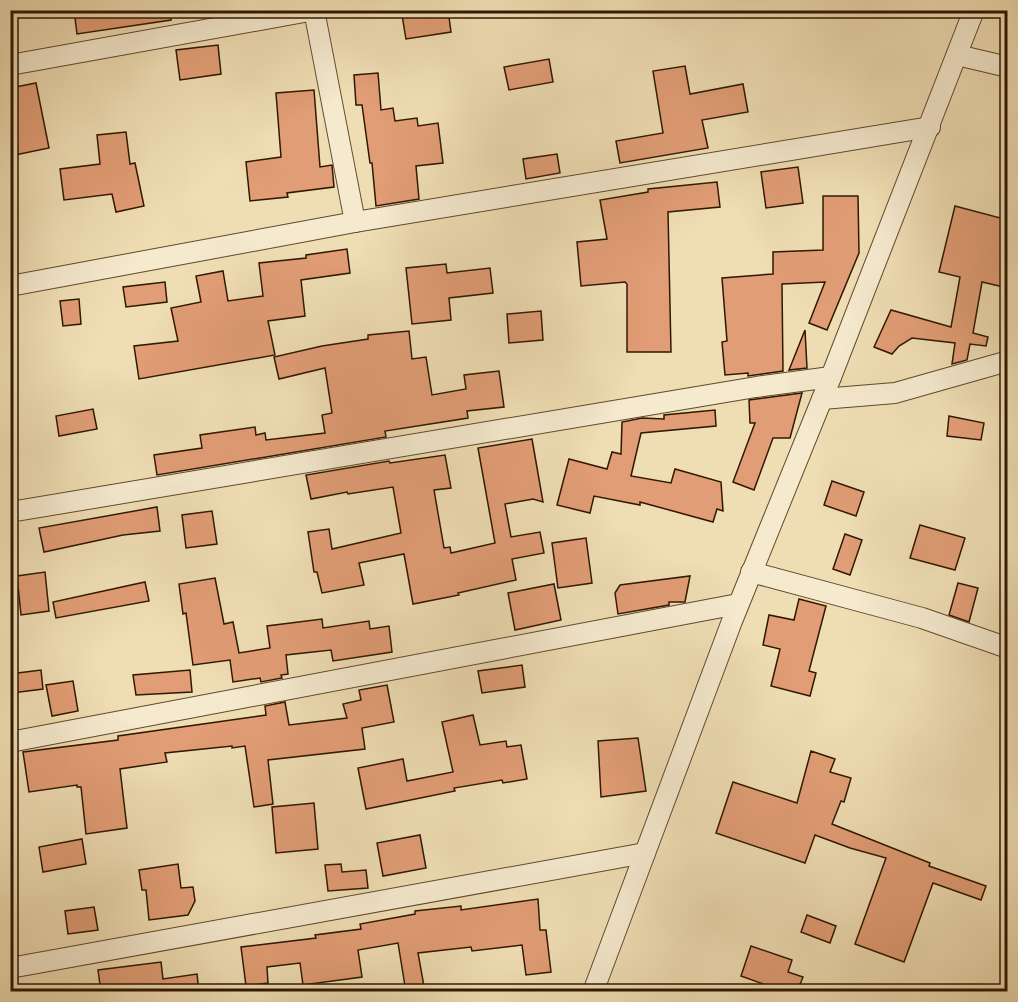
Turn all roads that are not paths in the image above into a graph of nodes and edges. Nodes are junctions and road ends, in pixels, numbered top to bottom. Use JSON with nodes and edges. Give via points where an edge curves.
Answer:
{"nodes":[{"id":1,"x":974,"y":10,"type":"edge"},
{"id":2,"x":314,"y":11,"type":"edge"},
{"id":3,"x":957,"y":54,"type":"junction"},
{"id":4,"x":10,"y":65,"type":"edge"},
{"id":5,"x":1008,"y":67,"type":"edge"},
{"id":6,"x":930,"y":127,"type":"junction"},
{"id":7,"x":355,"y":222,"type":"junction"},
{"id":8,"x":10,"y":286,"type":"edge"},
{"id":9,"x":1008,"y":361,"type":"edge"},
{"id":10,"x":831,"y":377,"type":"junction"},
{"id":11,"x":822,"y":399,"type":"junction"},
{"id":12,"x":10,"y":512,"type":"edge"},
{"id":13,"x":751,"y":572,"type":"junction"},
{"id":14,"x":738,"y":604,"type":"junction"},
{"id":15,"x":1008,"y":648,"type":"edge"},
{"id":16,"x":10,"y":742,"type":"edge"},
{"id":17,"x":645,"y":853,"type":"junction"},
{"id":18,"x":10,"y":968,"type":"edge"},
{"id":19,"x":593,"y":992,"type":"edge"}],
"edges":[{"from":1,"to":3,"type":"street"},
{"from":2,"to":4,"type":"street"},
{"from":2,"to":7,"type":"street"},
{"from":3,"to":5,"type":"street"},
{"from":3,"to":6,"type":"street"},
{"from":6,"to":7,"type":"street"},
{"from":6,"to":10,"type":"street"},
{"from":7,"to":8,"type":"street"},
{"from":9,"to":11,"type":"street","via":[[895,393]]},
{"from":10,"to":11,"type":"street"},
{"from":10,"to":12,"type":"street"},
{"from":11,"to":13,"type":"street"},
{"from":13,"to":14,"type":"street"},
{"from":13,"to":15,"type":"street","via":[[922,618]]},
{"from":14,"to":16,"type":"street"},
{"from":14,"to":17,"type":"street"},
{"from":17,"to":18,"type":"street"},
{"from":17,"to":19,"type":"street"}]}
